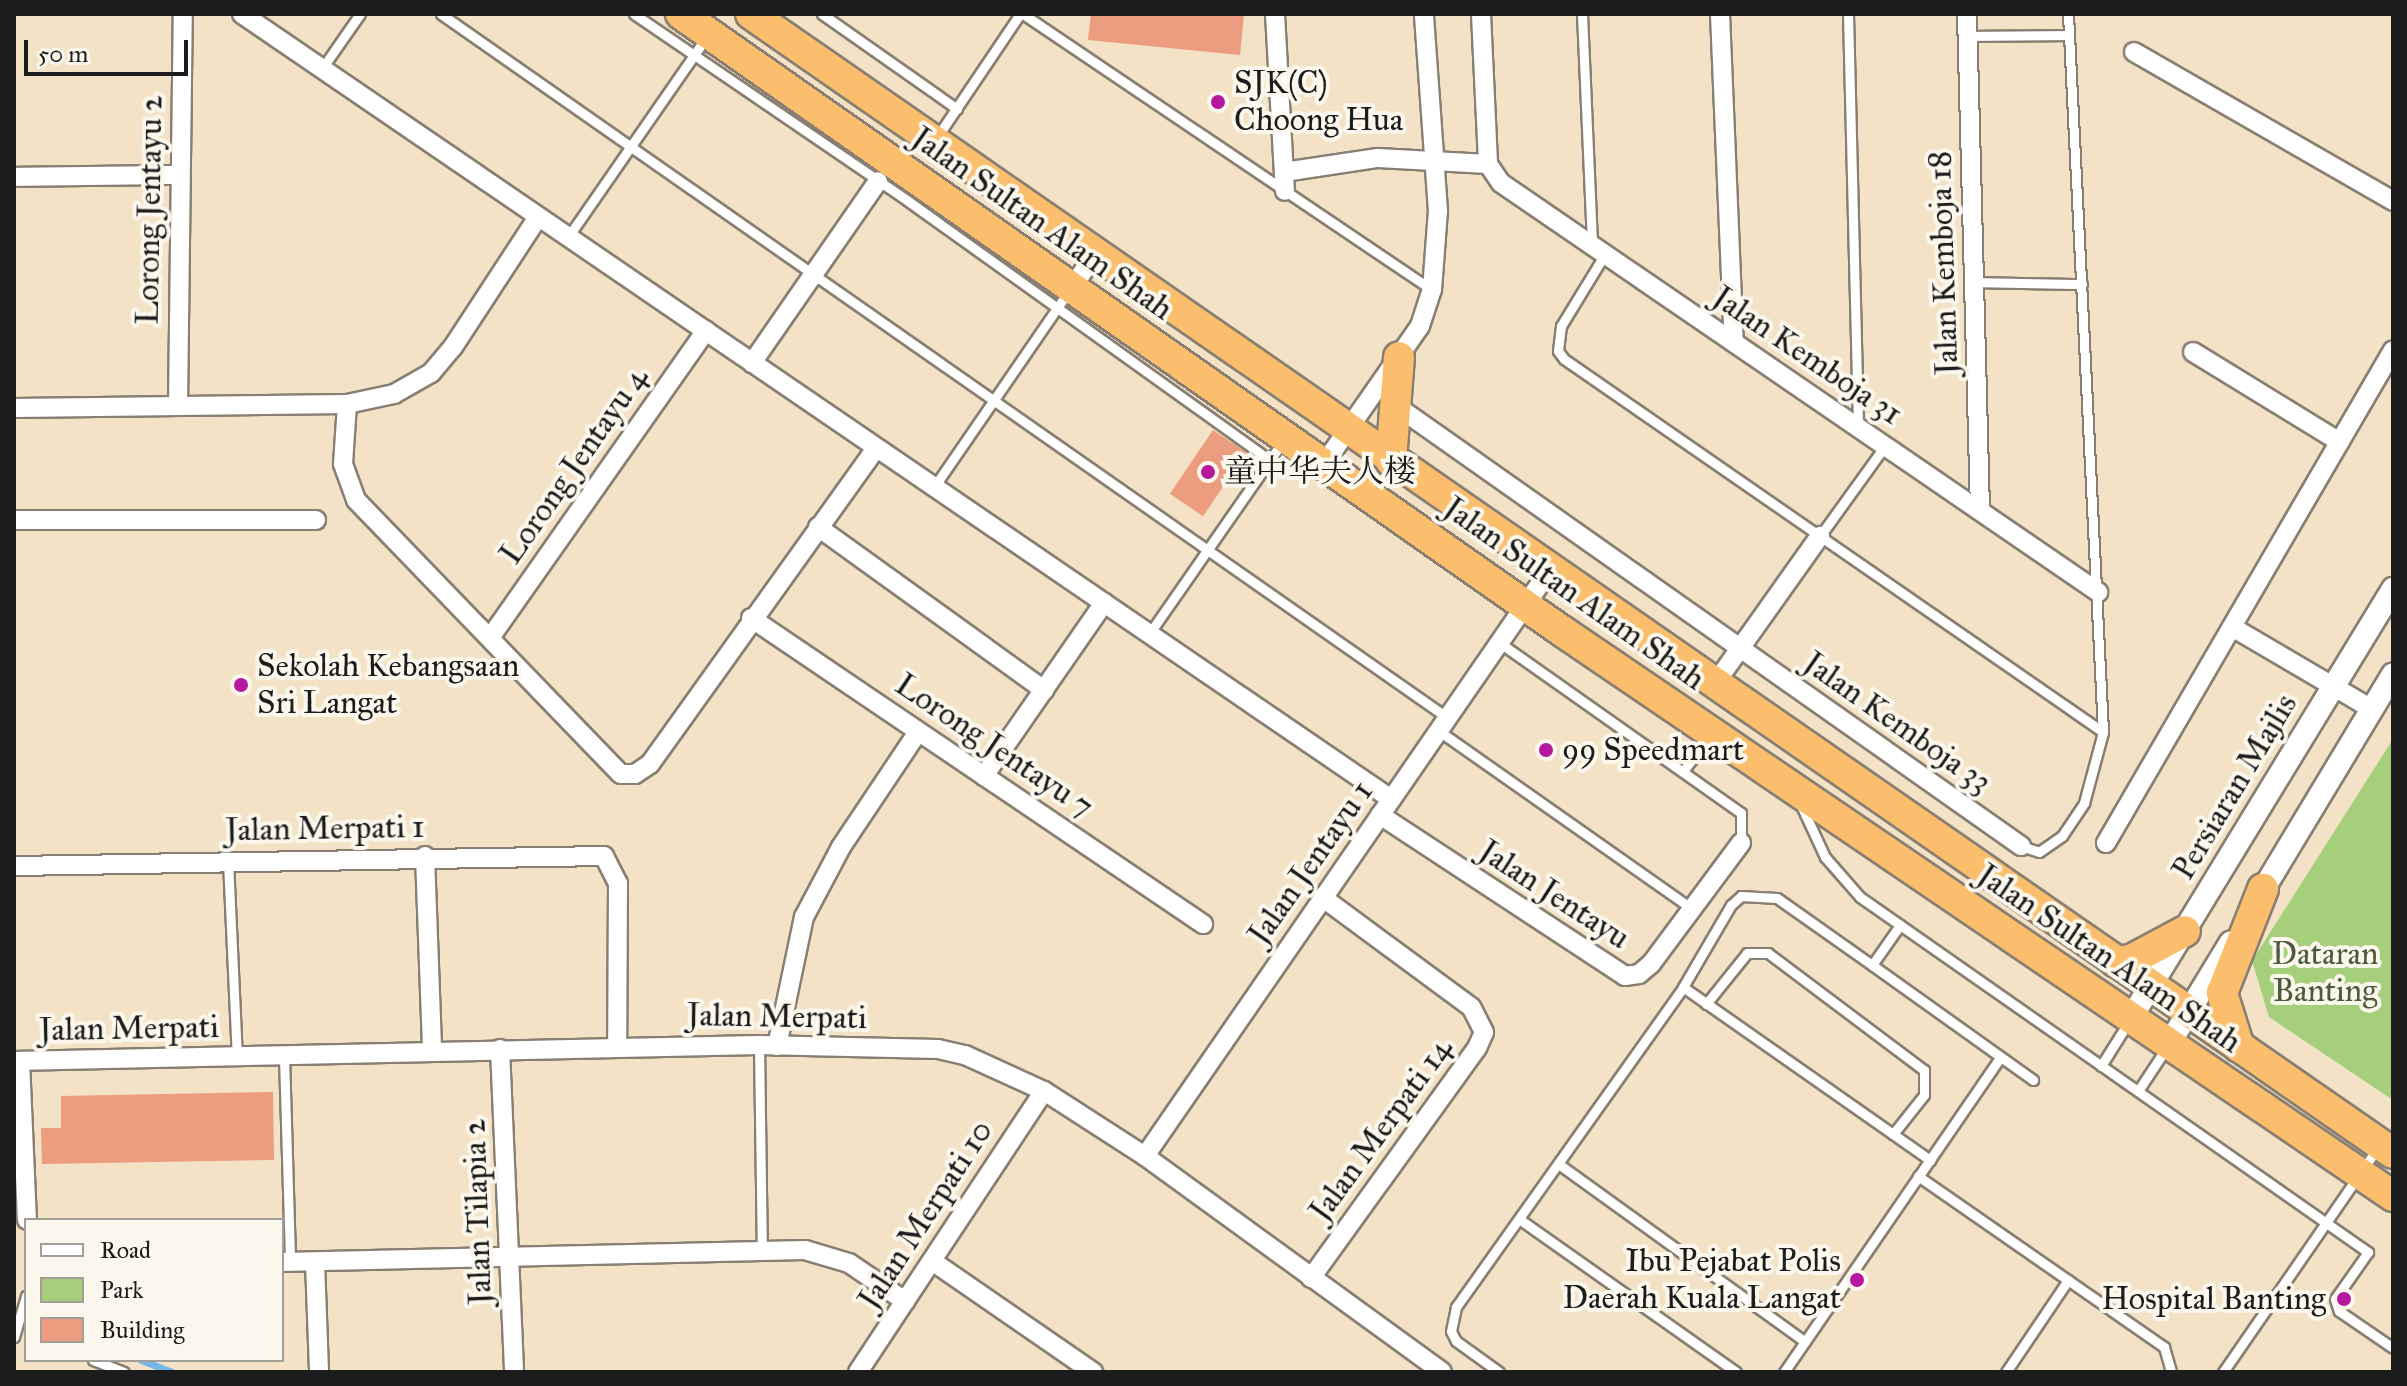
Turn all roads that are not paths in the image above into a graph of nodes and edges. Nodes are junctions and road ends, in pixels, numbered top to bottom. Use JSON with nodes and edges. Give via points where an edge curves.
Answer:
{"nodes":[{"id":1,"x":183,"y":14,"type":"edge"},
{"id":2,"x":242,"y":14,"type":"edge"},
{"id":3,"x":360,"y":14,"type":"edge"},
{"id":4,"x":441,"y":14,"type":"edge"},
{"id":5,"x":634,"y":14,"type":"edge"},
{"id":6,"x":681,"y":14,"type":"edge"},
{"id":7,"x":751,"y":14,"type":"edge"},
{"id":8,"x":822,"y":14,"type":"edge"},
{"id":9,"x":1022,"y":14,"type":"edge"},
{"id":10,"x":1275,"y":14,"type":"edge"},
{"id":11,"x":1424,"y":14,"type":"edge"},
{"id":12,"x":1481,"y":14,"type":"edge"},
{"id":13,"x":1582,"y":14,"type":"edge"},
{"id":14,"x":1720,"y":14,"type":"edge"},
{"id":15,"x":1848,"y":14,"type":"edge"},
{"id":16,"x":1967,"y":14,"type":"edge"},
{"id":17,"x":2068,"y":14,"type":"edge"},
{"id":18,"x":2069,"y":35,"type":"junction"},
{"id":19,"x":1967,"y":36,"type":"junction"},
{"id":20,"x":701,"y":44,"type":"junction"},
{"id":21,"x":2134,"y":52,"type":"dead end"},
{"id":22,"x":323,"y":67,"type":"junction"},
{"id":23,"x":957,"y":109,"type":"junction"},
{"id":24,"x":934,"y":142,"type":"junction"},
{"id":25,"x":631,"y":147,"type":"junction"},
{"id":26,"x":1434,"y":157,"type":"junction"},
{"id":27,"x":1488,"y":164,"type":"junction"},
{"id":28,"x":180,"y":175,"type":"junction"},
{"id":29,"x":14,"y":177,"type":"edge"},
{"id":30,"x":878,"y":181,"type":"junction"},
{"id":31,"x":1284,"y":181,"type":"junction"},
{"id":32,"x":2393,"y":201,"type":"edge"},
{"id":33,"x":538,"y":217,"type":"junction"},
{"id":34,"x":568,"y":237,"type":"junction"},
{"id":35,"x":1598,"y":249,"type":"junction"},
{"id":36,"x":1094,"y":255,"type":"junction"},
{"id":37,"x":814,"y":274,"type":"junction"},
{"id":38,"x":1974,"y":282,"type":"junction"},
{"id":39,"x":2082,"y":284,"type":"junction"},
{"id":40,"x":1432,"y":290,"type":"junction"},
{"id":41,"x":1064,"y":299,"type":"junction"},
{"id":42,"x":706,"y":331,"type":"junction"},
{"id":43,"x":1734,"y":342,"type":"junction"},
{"id":44,"x":2393,"y":350,"type":"edge"},
{"id":45,"x":2193,"y":352,"type":"dead end"},
{"id":46,"x":1399,"y":357,"type":"junction"},
{"id":47,"x":752,"y":363,"type":"junction"},
{"id":48,"x":994,"y":400,"type":"junction"},
{"id":49,"x":347,"y":404,"type":"junction"},
{"id":50,"x":1395,"y":405,"type":"junction"},
{"id":51,"x":178,"y":406,"type":"junction"},
{"id":52,"x":14,"y":408,"type":"edge"},
{"id":53,"x":1858,"y":427,"type":"junction"},
{"id":54,"x":1347,"y":431,"type":"junction"},
{"id":55,"x":2340,"y":442,"type":"junction"},
{"id":56,"x":1885,"y":446,"type":"junction"},
{"id":57,"x":876,"y":448,"type":"junction"},
{"id":58,"x":1278,"y":449,"type":"junction"},
{"id":59,"x":1391,"y":461,"type":"junction"},
{"id":60,"x":1324,"y":464,"type":"junction"},
{"id":61,"x":934,"y":487,"type":"junction"},
{"id":62,"x":1980,"y":511,"type":"junction"},
{"id":63,"x":14,"y":520,"type":"edge"},
{"id":64,"x":316,"y":520,"type":"dead end"},
{"id":65,"x":818,"y":527,"type":"junction"},
{"id":66,"x":1820,"y":536,"type":"junction"},
{"id":67,"x":1207,"y":550,"type":"junction"},
{"id":68,"x":1549,"y":571,"type":"junction"},
{"id":69,"x":2098,"y":592,"type":"junction"},
{"id":70,"x":2392,"y":594,"type":"edge"},
{"id":71,"x":1104,"y":603,"type":"junction"},
{"id":72,"x":1526,"y":605,"type":"junction"},
{"id":73,"x":751,"y":618,"type":"junction"},
{"id":74,"x":2232,"y":627,"type":"junction"},
{"id":75,"x":1149,"y":634,"type":"junction"},
{"id":76,"x":492,"y":635,"type":"junction"},
{"id":77,"x":1500,"y":643,"type":"junction"},
{"id":78,"x":1740,"y":649,"type":"junction"},
{"id":79,"x":2393,"y":674,"type":"edge"},
{"id":80,"x":1714,"y":685,"type":"junction"},
{"id":81,"x":2334,"y":686,"type":"junction"},
{"id":82,"x":1044,"y":690,"type":"junction"},
{"id":83,"x":2372,"y":709,"type":"junction"},
{"id":84,"x":1443,"y":725,"type":"junction"},
{"id":85,"x":918,"y":732,"type":"junction"},
{"id":86,"x":2103,"y":732,"type":"junction"},
{"id":87,"x":1712,"y":733,"type":"junction"},
{"id":88,"x":1683,"y":771,"type":"junction"},
{"id":89,"x":984,"y":776,"type":"junction"},
{"id":90,"x":1795,"y":789,"type":"junction"},
{"id":91,"x":1391,"y":799,"type":"junction"},
{"id":92,"x":1380,"y":815,"type":"junction"},
{"id":93,"x":1741,"y":843,"type":"joint"},
{"id":94,"x":2106,"y":843,"type":"dead end"},
{"id":95,"x":2021,"y":846,"type":"joint"},
{"id":96,"x":425,"y":856,"type":"junction"},
{"id":97,"x":228,"y":861,"type":"junction"},
{"id":98,"x":14,"y":866,"type":"edge"},
{"id":99,"x":2263,"y":889,"type":"junction"},
{"id":100,"x":1323,"y":898,"type":"junction"},
{"id":101,"x":1692,"y":909,"type":"junction"},
{"id":102,"x":1203,"y":924,"type":"dead end"},
{"id":103,"x":1900,"y":925,"type":"junction"},
{"id":104,"x":2185,"y":931,"type":"junction"},
{"id":105,"x":2116,"y":962,"type":"junction"},
{"id":106,"x":1872,"y":965,"type":"junction"},
{"id":107,"x":2151,"y":986,"type":"junction"},
{"id":108,"x":1683,"y":987,"type":"junction"},
{"id":109,"x":1706,"y":1004,"type":"junction"},
{"id":110,"x":2189,"y":1013,"type":"junction"},
{"id":111,"x":2131,"y":1018,"type":"junction"},
{"id":112,"x":2169,"y":1044,"type":"junction"},
{"id":113,"x":768,"y":1045,"type":"junction"},
{"id":114,"x":617,"y":1047,"type":"junction"},
{"id":115,"x":2239,"y":1047,"type":"junction"},
{"id":116,"x":500,"y":1049,"type":"junction"},
{"id":117,"x":432,"y":1051,"type":"junction"},
{"id":118,"x":284,"y":1056,"type":"junction"},
{"id":119,"x":237,"y":1058,"type":"junction"},
{"id":120,"x":1999,"y":1059,"type":"junction"},
{"id":121,"x":17,"y":1061,"type":"edge"},
{"id":122,"x":2101,"y":1066,"type":"junction"},
{"id":123,"x":2033,"y":1080,"type":"dead end"},
{"id":124,"x":1044,"y":1091,"type":"junction"},
{"id":125,"x":2138,"y":1091,"type":"junction"},
{"id":126,"x":1893,"y":1134,"type":"junction"},
{"id":127,"x":2386,"y":1149,"type":"edge"},
{"id":128,"x":1145,"y":1156,"type":"junction"},
{"id":129,"x":1930,"y":1160,"type":"junction"},
{"id":130,"x":1560,"y":1165,"type":"junction"},
{"id":131,"x":2360,"y":1173,"type":"junction"},
{"id":132,"x":1918,"y":1176,"type":"junction"},
{"id":133,"x":2393,"y":1196,"type":"edge"},
{"id":134,"x":27,"y":1218,"type":"edge"},
{"id":135,"x":1522,"y":1221,"type":"junction"},
{"id":136,"x":2326,"y":1223,"type":"junction"},
{"id":137,"x":762,"y":1250,"type":"junction"},
{"id":138,"x":511,"y":1258,"type":"junction"},
{"id":139,"x":932,"y":1261,"type":"junction"},
{"id":140,"x":286,"y":1262,"type":"edge"},
{"id":141,"x":315,"y":1262,"type":"junction"},
{"id":142,"x":1311,"y":1278,"type":"junction"},
{"id":143,"x":2068,"y":1280,"type":"junction"},
{"id":144,"x":905,"y":1301,"type":"junction"},
{"id":145,"x":24,"y":1309,"type":"edge"},
{"id":146,"x":19,"y":1334,"type":"edge"},
{"id":147,"x":1805,"y":1342,"type":"junction"},
{"id":148,"x":2393,"y":1348,"type":"edge"},
{"id":149,"x":98,"y":1362,"type":"edge"},
{"id":150,"x":124,"y":1372,"type":"edge"},
{"id":151,"x":319,"y":1372,"type":"edge"},
{"id":152,"x":514,"y":1372,"type":"edge"},
{"id":153,"x":858,"y":1372,"type":"edge"},
{"id":154,"x":1093,"y":1372,"type":"edge"},
{"id":155,"x":1442,"y":1372,"type":"edge"},
{"id":156,"x":1499,"y":1372,"type":"edge"},
{"id":157,"x":1736,"y":1372,"type":"edge"},
{"id":158,"x":1784,"y":1372,"type":"edge"},
{"id":159,"x":2006,"y":1372,"type":"edge"},
{"id":160,"x":2171,"y":1372,"type":"edge"},
{"id":161,"x":2223,"y":1372,"type":"edge"}],
"edges":[{"from":1,"to":28,"type":"street","name":"Lorong Jentayu 2"},
{"from":2,"to":22,"type":"street"},
{"from":3,"to":22,"type":"lane"},
{"from":4,"to":25,"type":"lane"},
{"from":5,"to":20,"type":"lane"},
{"from":6,"to":20,"type":"highway","name":"Jalan Sultan Alam Shah"},
{"from":7,"to":24,"type":"highway","name":"Jalan Sultan Alam Shah"},
{"from":8,"to":23,"type":"lane"},
{"from":9,"to":23,"type":"lane"},
{"from":9,"to":31,"type":"lane"},
{"from":10,"to":31,"type":"street"},
{"from":11,"to":26,"type":"street"},
{"from":12,"to":27,"type":"street"},
{"from":13,"to":35,"type":"lane"},
{"from":14,"to":43,"type":"street"},
{"from":15,"to":53,"type":"lane"},
{"from":16,"to":19,"type":"street","name":"Jalan Kemboja 18"},
{"from":17,"to":18,"type":"lane"},
{"from":18,"to":19,"type":"lane"},
{"from":18,"to":39,"type":"lane"},
{"from":19,"to":38,"type":"street","name":"Jalan Kemboja 18"},
{"from":20,"to":25,"type":"lane"},
{"from":20,"to":30,"type":"lane"},
{"from":20,"to":41,"type":"highway","name":"Jalan Sultan Alam Shah"},
{"from":21,"to":32,"type":"street"},
{"from":22,"to":33,"type":"street"},
{"from":23,"to":24,"type":"lane"},
{"from":24,"to":36,"type":"highway","name":"Jalan Sultan Alam Shah"},
{"from":25,"to":34,"type":"lane"},
{"from":25,"to":37,"type":"lane"},
{"from":26,"to":27,"type":"street"},
{"from":26,"to":31,"type":"street","via":[[1378,158]]},
{"from":26,"to":40,"type":"street","via":[[1438,211]]},
{"from":27,"to":35,"type":"street","name":"Jalan Kemboja 31","via":[[1501,183]]},
{"from":28,"to":29,"type":"street"},
{"from":28,"to":51,"type":"street","name":"Lorong Jentayu 2"},
{"from":30,"to":37,"type":"street"},
{"from":30,"to":41,"type":"lane"},
{"from":31,"to":40,"type":"lane"},
{"from":33,"to":34,"type":"street"},
{"from":33,"to":49,"type":"street","via":[[431,373],[394,394]]},
{"from":34,"to":42,"type":"street"},
{"from":35,"to":43,"type":"street","name":"Jalan Kemboja 31"},
{"from":35,"to":66,"type":"lane","via":[[1561,326],[1558,351]]},
{"from":36,"to":41,"type":"street"},
{"from":36,"to":54,"type":"highway","name":"Jalan Sultan Alam Shah"},
{"from":37,"to":47,"type":"street"},
{"from":37,"to":48,"type":"lane"},
{"from":38,"to":39,"type":"lane"},
{"from":38,"to":62,"type":"street","name":"Jalan Kemboja 18"},
{"from":39,"to":69,"type":"lane"},
{"from":40,"to":46,"type":"street","via":[[1420,326]]},
{"from":41,"to":48,"type":"lane"},
{"from":41,"to":58,"type":"highway","name":"Jalan Sultan Alam Shah"},
{"from":42,"to":47,"type":"street"},
{"from":42,"to":76,"type":"street","name":"Lorong Jentayu 4"},
{"from":43,"to":53,"type":"street","name":"Jalan Kemboja 31"},
{"from":44,"to":55,"type":"street"},
{"from":45,"to":55,"type":"street"},
{"from":46,"to":50,"type":"highway"},
{"from":46,"to":54,"type":"street"},
{"from":47,"to":57,"type":"street"},
{"from":48,"to":61,"type":"lane"},
{"from":48,"to":67,"type":"lane"},
{"from":49,"to":51,"type":"street"},
{"from":49,"to":76,"type":"street","via":[[343,464],[356,500]]},
{"from":50,"to":59,"type":"highway"},
{"from":50,"to":78,"type":"street","name":"Jalan Kemboja 33"},
{"from":51,"to":52,"type":"street"},
{"from":53,"to":56,"type":"street","name":"Jalan Kemboja 31"},
{"from":54,"to":59,"type":"highway","name":"Jalan Sultan Alam Shah"},
{"from":54,"to":60,"type":"street"},
{"from":55,"to":74,"type":"street"},
{"from":56,"to":62,"type":"street","name":"Jalan Kemboja 31"},
{"from":56,"to":66,"type":"lane"},
{"from":57,"to":61,"type":"street"},
{"from":57,"to":65,"type":"street"},
{"from":58,"to":60,"type":"highway","name":"Jalan Sultan Alam Shah"},
{"from":58,"to":67,"type":"lane"},
{"from":59,"to":68,"type":"highway","name":"Jalan Sultan Alam Shah"},
{"from":60,"to":72,"type":"highway","name":"Jalan Sultan Alam Shah"},
{"from":61,"to":71,"type":"street"},
{"from":62,"to":69,"type":"street","name":"Jalan Kemboja 31"},
{"from":63,"to":64,"type":"street"},
{"from":65,"to":73,"type":"street"},
{"from":65,"to":82,"type":"street"},
{"from":66,"to":78,"type":"street"},
{"from":66,"to":86,"type":"lane"},
{"from":67,"to":75,"type":"lane"},
{"from":67,"to":84,"type":"lane"},
{"from":68,"to":72,"type":"street","name":"Jalan Jentayu 1"},
{"from":68,"to":80,"type":"highway","name":"Jalan Sultan Alam Shah"},
{"from":69,"to":86,"type":"lane"},
{"from":70,"to":81,"type":"street","name":"Persiaran Majlis"},
{"from":71,"to":75,"type":"street"},
{"from":71,"to":82,"type":"street"},
{"from":72,"to":77,"type":"street","name":"Jalan Jentayu 1"},
{"from":72,"to":87,"type":"highway","name":"Jalan Sultan Alam Shah"},
{"from":73,"to":76,"type":"street","via":[[650,764],[635,774],[615,770]]},
{"from":73,"to":85,"type":"street","name":"Lorong Jentayu 7"},
{"from":74,"to":81,"type":"street"},
{"from":74,"to":94,"type":"street"},
{"from":75,"to":91,"type":"street"},
{"from":77,"to":84,"type":"street","name":"Jalan Jentayu 1"},
{"from":77,"to":88,"type":"lane"},
{"from":78,"to":80,"type":"street"},
{"from":78,"to":95,"type":"street","name":"Jalan Kemboja 33"},
{"from":79,"to":83,"type":"street"},
{"from":80,"to":105,"type":"highway","name":"Jalan Sultan Alam Shah"},
{"from":81,"to":83,"type":"street"},
{"from":81,"to":104,"type":"street","name":"Persiaran Majlis"},
{"from":82,"to":89,"type":"street"},
{"from":83,"to":99,"type":"street"},
{"from":84,"to":91,"type":"street","name":"Jalan Jentayu 1"},
{"from":84,"to":101,"type":"lane"},
{"from":85,"to":89,"type":"street","name":"Lorong Jentayu 7"},
{"from":85,"to":113,"type":"street","via":[[841,847],[804,917]]},
{"from":86,"to":95,"type":"lane","via":[[2084,803],[2062,836],[2039,852]]},
{"from":87,"to":88,"type":"lane"},
{"from":87,"to":90,"type":"highway","name":"Jalan Sultan Alam Shah"},
{"from":88,"to":93,"type":"lane","via":[[1741,813]]},
{"from":89,"to":102,"type":"street","name":"Lorong Jentayu 7"},
{"from":90,"to":103,"type":"lane","via":[[1825,857],[1860,897]]},
{"from":90,"to":111,"type":"highway","name":"Jalan Sultan Alam Shah"},
{"from":91,"to":92,"type":"street","name":"Jalan Jentayu 1"},
{"from":92,"to":100,"type":"street","name":"Jalan Jentayu 1"},
{"from":92,"to":101,"type":"street","name":"Jalan Jentayu","via":[[1625,976],[1644,971]]},
{"from":93,"to":101,"type":"street","name":"Jalan Jentayu"},
{"from":96,"to":97,"type":"street","name":"Jalan Merpati 1"},
{"from":96,"to":114,"type":"street","name":"Jalan Merpati 1","via":[[595,853],[612,862],[618,883]]},
{"from":96,"to":117,"type":"street"},
{"from":97,"to":98,"type":"street","name":"Jalan Merpati 1"},
{"from":97,"to":119,"type":"lane"},
{"from":99,"to":110,"type":"street"},
{"from":99,"to":115,"type":"highway","via":[[2222,993]]},
{"from":100,"to":128,"type":"street","name":"Jalan Jentayu 1"},
{"from":100,"to":142,"type":"street","name":"Jalan Merpati 14","via":[[1471,1007],[1484,1032]]},
{"from":103,"to":106,"type":"lane"},
{"from":103,"to":122,"type":"lane"},
{"from":104,"to":105,"type":"highway","via":[[2131,960]]},
{"from":104,"to":107,"type":"street","name":"Persiaran Majlis"},
{"from":105,"to":107,"type":"highway","name":"Jalan Sultan Alam Shah"},
{"from":106,"to":108,"type":"lane","via":[[1777,898],[1751,894],[1731,905]]},
{"from":106,"to":120,"type":"lane"},
{"from":107,"to":110,"type":"highway","name":"Jalan Sultan Alam Shah"},
{"from":107,"to":111,"type":"street","name":"Persiaran Majlis"},
{"from":108,"to":109,"type":"lane"},
{"from":108,"to":130,"type":"lane"},
{"from":109,"to":126,"type":"lane"},
{"from":109,"to":126,"type":"lane","via":[[1747,953],[1768,953],[1924,1070],[1924,1095]]},
{"from":110,"to":112,"type":"street"},
{"from":110,"to":115,"type":"highway","name":"Jalan Sultan Alam Shah"},
{"from":111,"to":112,"type":"highway","name":"Jalan Sultan Alam Shah"},
{"from":111,"to":122,"type":"lane"},
{"from":112,"to":125,"type":"lane"},
{"from":112,"to":131,"type":"highway","name":"Jalan Sultan Alam Shah"},
{"from":113,"to":114,"type":"street","name":"Jalan Merpati"},
{"from":113,"to":124,"type":"street","name":"Jalan Merpati","via":[[938,1049],[965,1055]]},
{"from":113,"to":137,"type":"lane"},
{"from":114,"to":116,"type":"street","name":"Jalan Merpati"},
{"from":115,"to":127,"type":"highway","name":"Jalan Sultan Alam Shah"},
{"from":116,"to":117,"type":"street","name":"Jalan Merpati"},
{"from":116,"to":138,"type":"street","name":"Jalan Tilapia 2"},
{"from":117,"to":118,"type":"street","name":"Jalan Merpati"},
{"from":118,"to":119,"type":"street","name":"Jalan Merpati"},
{"from":118,"to":140,"type":"lane"},
{"from":119,"to":121,"type":"street","name":"Jalan Merpati"},
{"from":120,"to":123,"type":"lane"},
{"from":120,"to":129,"type":"lane"},
{"from":121,"to":134,"type":"street"},
{"from":122,"to":125,"type":"lane"},
{"from":124,"to":128,"type":"street","name":"Jalan Merpati"},
{"from":124,"to":139,"type":"street","name":"Jalan Merpati 10"},
{"from":125,"to":136,"type":"lane"},
{"from":126,"to":129,"type":"lane"},
{"from":127,"to":131,"type":"lane"},
{"from":128,"to":142,"type":"street","name":"Jalan Merpati"},
{"from":129,"to":132,"type":"lane"},
{"from":130,"to":135,"type":"lane"},
{"from":130,"to":147,"type":"lane"},
{"from":131,"to":133,"type":"highway","name":"Jalan Sultan Alam Shah"},
{"from":131,"to":136,"type":"lane"},
{"from":132,"to":143,"type":"lane"},
{"from":132,"to":147,"type":"lane"},
{"from":135,"to":156,"type":"lane","via":[[1456,1307],[1452,1321],[1456,1341]]},
{"from":135,"to":157,"type":"lane"},
{"from":136,"to":148,"type":"lane","via":[[2368,1252],[2335,1299],[2339,1311]]},
{"from":136,"to":161,"type":"lane"},
{"from":137,"to":138,"type":"street"},
{"from":137,"to":144,"type":"street","via":[[829,1255]]},
{"from":138,"to":141,"type":"street"},
{"from":138,"to":152,"type":"street","name":"Jalan Tilapia 2"},
{"from":139,"to":144,"type":"street","name":"Jalan Merpati 10"},
{"from":139,"to":154,"type":"street"},
{"from":140,"to":141,"type":"street"},
{"from":141,"to":151,"type":"street"},
{"from":142,"to":155,"type":"street","name":"Jalan Merpati"},
{"from":143,"to":159,"type":"lane"},
{"from":143,"to":160,"type":"lane","via":[[2164,1347]]},
{"from":144,"to":153,"type":"street","name":"Jalan Merpati 10"},
{"from":145,"to":146,"type":"lane"},
{"from":147,"to":158,"type":"lane"},
{"from":149,"to":150,"type":"lane"}]}
